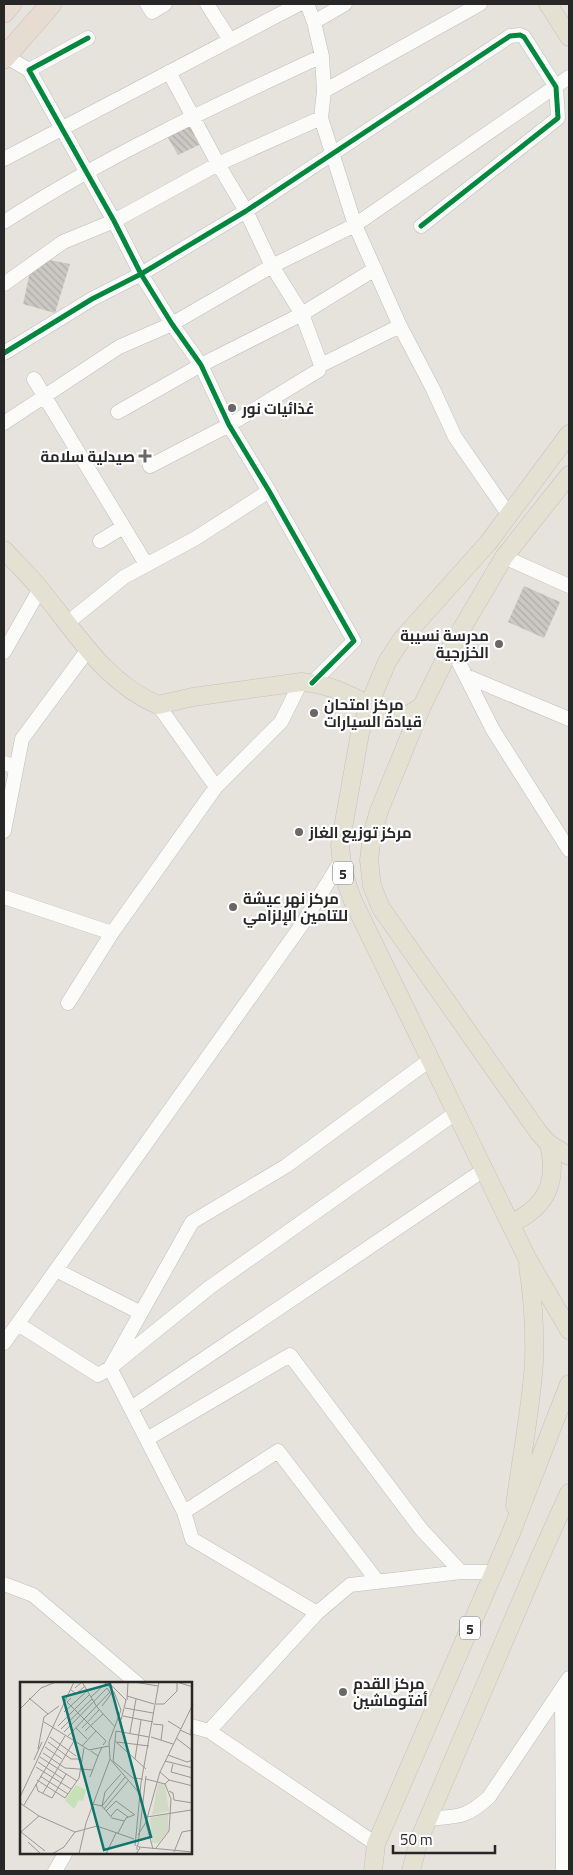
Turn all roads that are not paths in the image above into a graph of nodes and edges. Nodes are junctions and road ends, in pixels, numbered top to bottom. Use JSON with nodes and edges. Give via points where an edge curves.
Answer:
{"nodes":[{"id":1,"x":11,"y":4,"type":"edge"},
{"id":2,"x":51,"y":4,"type":"edge"},
{"id":3,"x":147,"y":4,"type":"edge"},
{"id":4,"x":165,"y":4,"type":"edge"},
{"id":5,"x":208,"y":4,"type":"edge"},
{"id":6,"x":299,"y":4,"type":"edge"},
{"id":7,"x":307,"y":4,"type":"edge"},
{"id":8,"x":346,"y":4,"type":"edge"},
{"id":9,"x":480,"y":4,"type":"edge"},
{"id":10,"x":548,"y":4,"type":"edge"},
{"id":11,"x":4,"y":12,"type":"edge"},
{"id":12,"x":314,"y":22,"type":"junction"},
{"id":13,"x":569,"y":37,"type":"edge"},
{"id":14,"x":88,"y":38,"type":"dead end"},
{"id":15,"x":230,"y":40,"type":"junction"},
{"id":16,"x":322,"y":56,"type":"junction"},
{"id":17,"x":4,"y":57,"type":"edge"},
{"id":18,"x":29,"y":70,"type":"junction"},
{"id":19,"x":169,"y":72,"type":"junction"},
{"id":20,"x":569,"y":77,"type":"edge"},
{"id":21,"x":556,"y":87,"type":"junction"},
{"id":22,"x":324,"y":90,"type":"junction"},
{"id":23,"x":192,"y":117,"type":"junction"},
{"id":24,"x":321,"y":118,"type":"junction"},
{"id":25,"x":62,"y":129,"type":"junction"},
{"id":26,"x":332,"y":153,"type":"junction"},
{"id":27,"x":4,"y":160,"type":"edge"},
{"id":28,"x":218,"y":164,"type":"junction"},
{"id":29,"x":86,"y":173,"type":"junction"},
{"id":30,"x":246,"y":211,"type":"junction"},
{"id":31,"x":114,"y":221,"type":"junction"},
{"id":32,"x":4,"y":222,"type":"edge"},
{"id":33,"x":355,"y":226,"type":"junction"},
{"id":34,"x":421,"y":226,"type":"dead end"},
{"id":35,"x":272,"y":266,"type":"junction"},
{"id":36,"x":375,"y":269,"type":"junction"},
{"id":37,"x":140,"y":274,"type":"junction"},
{"id":38,"x":4,"y":284,"type":"edge"},
{"id":39,"x":302,"y":314,"type":"junction"},
{"id":40,"x":172,"y":324,"type":"junction"},
{"id":41,"x":400,"y":326,"type":"junction"},
{"id":42,"x":4,"y":353,"type":"edge"},
{"id":43,"x":201,"y":365,"type":"junction"},
{"id":44,"x":321,"y":365,"type":"junction"},
{"id":45,"x":34,"y":379,"type":"dead end"},
{"id":46,"x":44,"y":397,"type":"junction"},
{"id":47,"x":118,"y":412,"type":"dead end"},
{"id":48,"x":4,"y":423,"type":"edge"},
{"id":49,"x":229,"y":425,"type":"junction"},
{"id":50,"x":569,"y":434,"type":"edge"},
{"id":51,"x":150,"y":466,"type":"dead end"},
{"id":52,"x":569,"y":475,"type":"edge"},
{"id":53,"x":269,"y":491,"type":"junction"},
{"id":54,"x":509,"y":515,"type":"junction"},
{"id":55,"x":123,"y":527,"type":"junction"},
{"id":56,"x":100,"y":541,"type":"dead end"},
{"id":57,"x":4,"y":550,"type":"edge"},
{"id":58,"x":504,"y":557,"type":"junction"},
{"id":59,"x":146,"y":564,"type":"junction"},
{"id":60,"x":569,"y":586,"type":"edge"},
{"id":61,"x":40,"y":589,"type":"junction"},
{"id":62,"x":66,"y":624,"type":"junction"},
{"id":63,"x":451,"y":647,"type":"junction"},
{"id":64,"x":87,"y":651,"type":"junction"},
{"id":65,"x":4,"y":652,"type":"edge"},
{"id":66,"x":466,"y":676,"type":"junction"},
{"id":67,"x":307,"y":682,"type":"junction"},
{"id":68,"x":158,"y":705,"type":"junction"},
{"id":69,"x":369,"y":705,"type":"junction"},
{"id":70,"x":422,"y":706,"type":"junction"},
{"id":71,"x":569,"y":719,"type":"edge"},
{"id":72,"x":10,"y":765,"type":"edge"},
{"id":73,"x":216,"y":787,"type":"junction"},
{"id":74,"x":4,"y":831,"type":"edge"},
{"id":75,"x":569,"y":850,"type":"edge"},
{"id":76,"x":341,"y":861,"type":"junction"},
{"id":77,"x":4,"y":897,"type":"edge"},
{"id":78,"x":112,"y":933,"type":"junction"},
{"id":79,"x":68,"y":1003,"type":"dead end"},
{"id":80,"x":431,"y":1059,"type":"junction"},
{"id":81,"x":457,"y":1112,"type":"junction"},
{"id":82,"x":549,"y":1144,"type":"junction"},
{"id":83,"x":569,"y":1156,"type":"edge"},
{"id":84,"x":485,"y":1169,"type":"junction"},
{"id":85,"x":512,"y":1223,"type":"junction"},
{"id":86,"x":527,"y":1258,"type":"junction"},
{"id":87,"x":56,"y":1270,"type":"junction"},
{"id":88,"x":141,"y":1313,"type":"junction"},
{"id":89,"x":18,"y":1324,"type":"junction"},
{"id":90,"x":569,"y":1330,"type":"edge"},
{"id":91,"x":4,"y":1343,"type":"edge"},
{"id":92,"x":110,"y":1368,"type":"junction"},
{"id":93,"x":569,"y":1384,"type":"edge"},
{"id":94,"x":131,"y":1408,"type":"junction"},
{"id":95,"x":147,"y":1439,"type":"junction"},
{"id":96,"x":569,"y":1493,"type":"edge"},
{"id":97,"x":184,"y":1512,"type":"junction"},
{"id":98,"x":511,"y":1533,"type":"junction"},
{"id":99,"x":461,"y":1572,"type":"junction"},
{"id":100,"x":495,"y":1572,"type":"junction"},
{"id":101,"x":378,"y":1582,"type":"junction"},
{"id":102,"x":4,"y":1584,"type":"edge"},
{"id":103,"x":318,"y":1613,"type":"junction"},
{"id":104,"x":569,"y":1678,"type":"edge"},
{"id":105,"x":136,"y":1682,"type":"edge"},
{"id":106,"x":562,"y":1690,"type":"junction"},
{"id":107,"x":192,"y":1726,"type":"edge"},
{"id":108,"x":209,"y":1732,"type":"junction"},
{"id":109,"x":429,"y":1819,"type":"junction"},
{"id":110,"x":376,"y":1844,"type":"junction"},
{"id":111,"x":65,"y":1855,"type":"edge"},
{"id":112,"x":54,"y":1871,"type":"edge"},
{"id":113,"x":373,"y":1871,"type":"edge"},
{"id":114,"x":411,"y":1871,"type":"edge"},
{"id":115,"x":562,"y":1871,"type":"edge"}],
"edges":[{"from":1,"to":11,"type":"highway"},
{"from":2,"to":17,"type":"highway"},
{"from":3,"to":4,"type":"street","via":[[152,12]]},
{"from":5,"to":15,"type":"street"},
{"from":6,"to":15,"type":"street"},
{"from":7,"to":12,"type":"street"},
{"from":8,"to":12,"type":"street"},
{"from":9,"to":22,"type":"street"},
{"from":10,"to":13,"type":"main road"},
{"from":12,"to":16,"type":"street"},
{"from":14,"to":18,"type":"street"},
{"from":15,"to":19,"type":"street"},
{"from":16,"to":22,"type":"street"},
{"from":16,"to":23,"type":"street"},
{"from":17,"to":18,"type":"street"},
{"from":18,"to":25,"type":"street"},
{"from":19,"to":23,"type":"street"},
{"from":19,"to":25,"type":"street"},
{"from":20,"to":21,"type":"street"},
{"from":21,"to":26,"type":"street","via":[[528,40],[520,34],[510,36]]},
{"from":21,"to":33,"type":"street"},
{"from":21,"to":34,"type":"street","via":[[558,118]]},
{"from":22,"to":24,"type":"street"},
{"from":23,"to":28,"type":"street"},
{"from":23,"to":29,"type":"street"},
{"from":24,"to":26,"type":"street"},
{"from":24,"to":28,"type":"street"},
{"from":25,"to":27,"type":"street"},
{"from":25,"to":29,"type":"street"},
{"from":26,"to":30,"type":"street"},
{"from":26,"to":33,"type":"street"},
{"from":28,"to":30,"type":"street"},
{"from":28,"to":31,"type":"street"},
{"from":29,"to":31,"type":"street"},
{"from":29,"to":32,"type":"street"},
{"from":30,"to":35,"type":"street"},
{"from":30,"to":37,"type":"street"},
{"from":31,"to":37,"type":"street"},
{"from":31,"to":38,"type":"street","via":[[63,242]]},
{"from":33,"to":35,"type":"street"},
{"from":33,"to":36,"type":"street"},
{"from":35,"to":39,"type":"street"},
{"from":35,"to":40,"type":"street"},
{"from":36,"to":39,"type":"street"},
{"from":36,"to":41,"type":"street"},
{"from":37,"to":40,"type":"street"},
{"from":37,"to":42,"type":"street"},
{"from":39,"to":43,"type":"street"},
{"from":39,"to":44,"type":"street"},
{"from":40,"to":43,"type":"street"},
{"from":40,"to":46,"type":"street","via":[[119,348]]},
{"from":41,"to":44,"type":"street"},
{"from":41,"to":54,"type":"street","via":[[455,437]]},
{"from":43,"to":47,"type":"street"},
{"from":43,"to":49,"type":"street"},
{"from":44,"to":49,"type":"street","via":[[319,370]]},
{"from":45,"to":46,"type":"street"},
{"from":46,"to":48,"type":"street"},
{"from":46,"to":55,"type":"street"},
{"from":49,"to":51,"type":"street"},
{"from":49,"to":53,"type":"street"},
{"from":50,"to":54,"type":"main road","number":"5"},
{"from":52,"to":58,"type":"main road","number":"5"},
{"from":53,"to":59,"type":"street","via":[[196,538]]},
{"from":53,"to":67,"type":"street","via":[[354,640]]},
{"from":54,"to":69,"type":"main road","number":"5","via":[[402,640],[387,662]]},
{"from":55,"to":56,"type":"street"},
{"from":55,"to":59,"type":"street"},
{"from":57,"to":61,"type":"main road"},
{"from":58,"to":60,"type":"street"},
{"from":58,"to":63,"type":"main road","number":"5"},
{"from":59,"to":62,"type":"street","via":[[124,577]]},
{"from":61,"to":62,"type":"main road"},
{"from":61,"to":65,"type":"street"},
{"from":62,"to":64,"type":"main road"},
{"from":63,"to":66,"type":"street"},
{"from":63,"to":70,"type":"main road","number":"5"},
{"from":64,"to":68,"type":"main road","via":[[130,691]]},
{"from":64,"to":72,"type":"street","via":[[22,739]]},
{"from":66,"to":71,"type":"street"},
{"from":66,"to":75,"type":"street","via":[[493,730]]},
{"from":67,"to":68,"type":"main road","via":[[193,697]]},
{"from":67,"to":69,"type":"main road","via":[[332,688]]},
{"from":67,"to":73,"type":"street","via":[[281,722]]},
{"from":68,"to":73,"type":"street"},
{"from":69,"to":70,"type":"main road","via":[[389,717],[401,717]]},
{"from":69,"to":76,"type":"main road","number":"5","via":[[360,733],[342,829]]},
{"from":70,"to":82,"type":"main road","number":"5","via":[[372,835],[369,860],[372,886],[381,908]]},
{"from":72,"to":74,"type":"street"},
{"from":73,"to":78,"type":"street"},
{"from":76,"to":80,"type":"main road","number":"5","via":[[353,901]]},
{"from":76,"to":87,"type":"street","via":[[303,922]]},
{"from":77,"to":78,"type":"street"},
{"from":78,"to":79,"type":"street"},
{"from":80,"to":81,"type":"main road","number":"5"},
{"from":80,"to":88,"type":"street","via":[[286,1166],[192,1222]]},
{"from":81,"to":84,"type":"main road","number":"5"},
{"from":81,"to":92,"type":"street","via":[[210,1287]]},
{"from":82,"to":83,"type":"main road","number":"5"},
{"from":82,"to":85,"type":"main road","via":[[553,1160],[548,1192],[539,1206]]},
{"from":84,"to":85,"type":"main road","number":"5"},
{"from":84,"to":94,"type":"street"},
{"from":85,"to":86,"type":"main road","number":"5"},
{"from":86,"to":90,"type":"main road","number":"5"},
{"from":86,"to":98,"type":"main road","via":[[534,1361]]},
{"from":87,"to":88,"type":"street"},
{"from":87,"to":89,"type":"street"},
{"from":88,"to":92,"type":"street"},
{"from":89,"to":91,"type":"street"},
{"from":89,"to":92,"type":"street","via":[[98,1375]]},
{"from":92,"to":94,"type":"street"},
{"from":93,"to":98,"type":"main road","number":"5"},
{"from":94,"to":95,"type":"street"},
{"from":95,"to":97,"type":"street"},
{"from":95,"to":99,"type":"street","via":[[290,1355],[421,1529]]},
{"from":96,"to":109,"type":"main road"},
{"from":97,"to":101,"type":"street","via":[[278,1451]]},
{"from":97,"to":103,"type":"street","via":[[192,1539]]},
{"from":98,"to":100,"type":"main road","number":"5"},
{"from":99,"to":100,"type":"street"},
{"from":99,"to":101,"type":"street"},
{"from":100,"to":110,"type":"main road","number":"5"},
{"from":101,"to":103,"type":"street","via":[[350,1585]]},
{"from":102,"to":105,"type":"street","via":[[33,1594]]},
{"from":103,"to":108,"type":"street"},
{"from":104,"to":106,"type":"street"},
{"from":106,"to":109,"type":"street","via":[[490,1797],[462,1816]]},
{"from":106,"to":115,"type":"street"},
{"from":107,"to":108,"type":"street"},
{"from":108,"to":110,"type":"street"},
{"from":109,"to":114,"type":"main road","via":[[419,1840]]},
{"from":110,"to":113,"type":"main road","number":"5"},
{"from":111,"to":112,"type":"street"}]}
